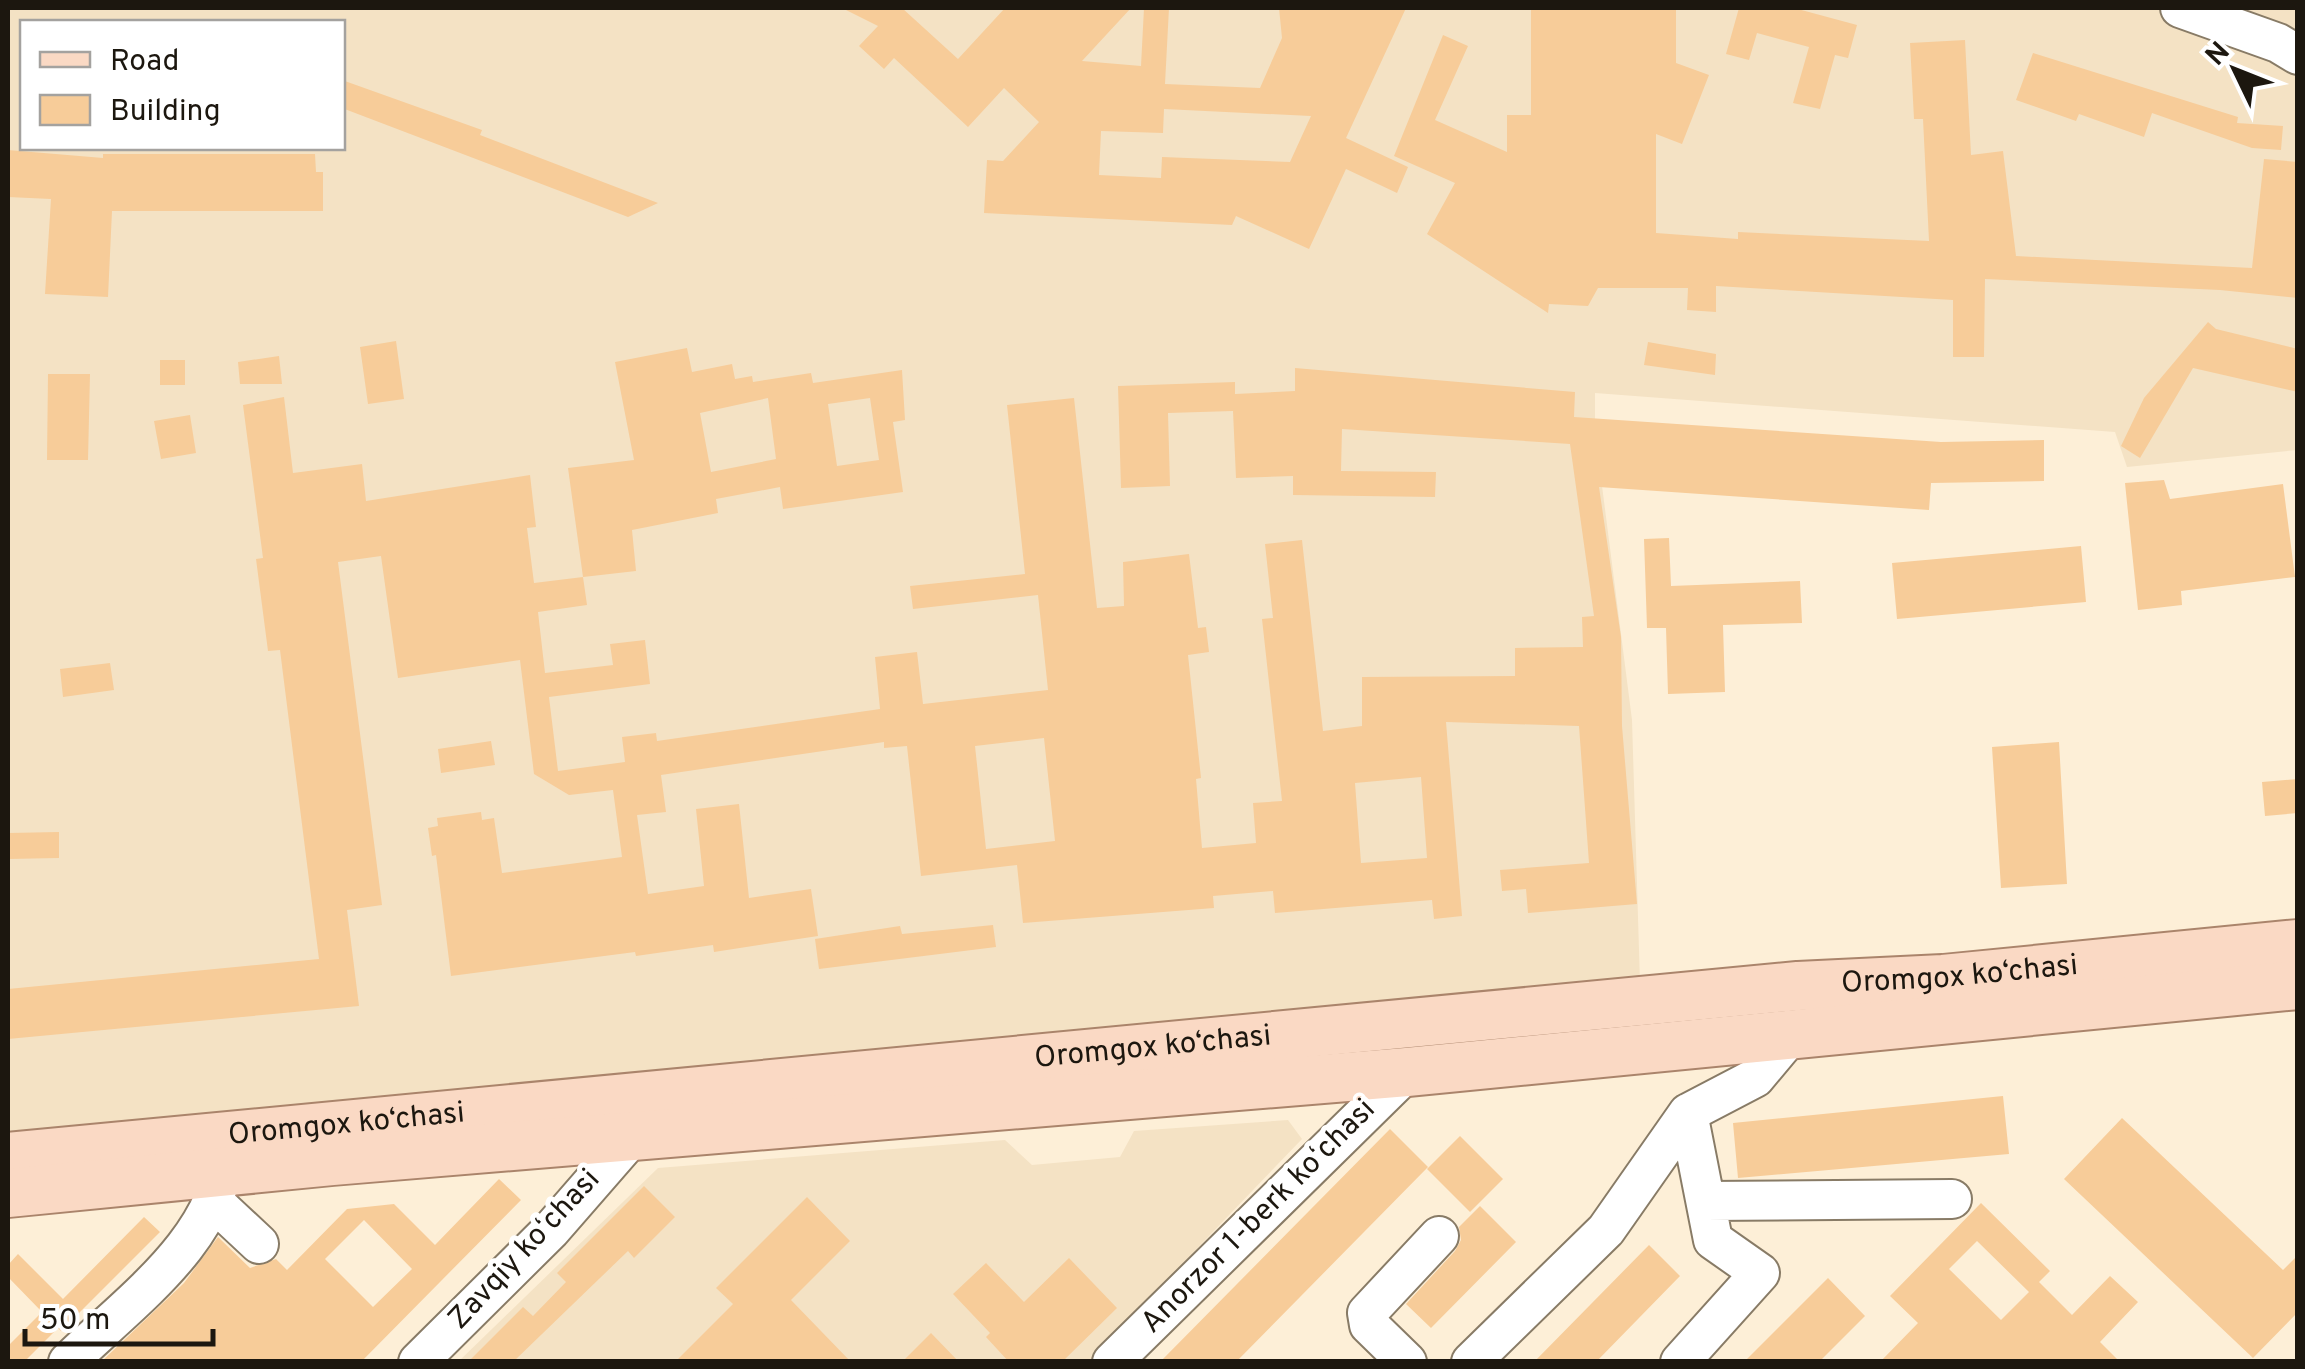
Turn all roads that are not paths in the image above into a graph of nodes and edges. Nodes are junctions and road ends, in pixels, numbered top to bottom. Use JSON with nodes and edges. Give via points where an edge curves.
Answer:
{"nodes":[{"id":1,"x":2180,"y":8,"type":"edge"},
{"id":2,"x":2298,"y":55,"type":"edge"},
{"id":3,"x":2298,"y":944,"type":"edge"},
{"id":4,"x":2298,"y":985,"type":"edge"},
{"id":5,"x":1790,"y":1035,"type":"junction"},
{"id":6,"x":1486,"y":1041,"type":"junction"},
{"id":7,"x":1406,"y":1072,"type":"junction"},
{"id":8,"x":1688,"y":1113,"type":"junction"},
{"id":9,"x":636,"y":1116,"type":"junction"},
{"id":10,"x":8,"y":1157,"type":"edge"},
{"id":11,"x":221,"y":1170,"type":"junction"},
{"id":12,"x":8,"y":1193,"type":"edge"},
{"id":13,"x":1952,"y":1199,"type":"dead end"},
{"id":14,"x":1706,"y":1201,"type":"junction"},
{"id":15,"x":1438,"y":1236,"type":"dead end"},
{"id":16,"x":259,"y":1244,"type":"dead end"},
{"id":17,"x":1386,"y":1355,"type":"edge"},
{"id":18,"x":68,"y":1362,"type":"edge"},
{"id":19,"x":418,"y":1362,"type":"edge"},
{"id":20,"x":1112,"y":1362,"type":"edge"},
{"id":21,"x":1471,"y":1362,"type":"edge"},
{"id":22,"x":1680,"y":1362,"type":"edge"}],
"edges":[{"from":1,"to":2,"type":"street"},
{"from":3,"to":6,"type":"main road","name":"Oromgox ko‘chasi"},
{"from":4,"to":5,"type":"main road","name":"Oromgox ko‘chasi"},
{"from":5,"to":6,"type":"main road","name":"Oromgox ko‘chasi"},
{"from":5,"to":8,"type":"street","via":[[1755,1078]]},
{"from":6,"to":7,"type":"main road","name":"Oromgox ko‘chasi"},
{"from":6,"to":9,"type":"main road","name":"Oromgox ko‘chasi"},
{"from":7,"to":9,"type":"main road","name":"Oromgox ko‘chasi"},
{"from":7,"to":20,"type":"street","name":"Anorzor 1-berk koʻchasi"},
{"from":8,"to":14,"type":"street"},
{"from":8,"to":21,"type":"street","via":[[1606,1230]]},
{"from":9,"to":11,"type":"main road","name":"Oromgox ko‘chasi"},
{"from":9,"to":19,"type":"street","name":"Zavqiy koʻchasi","via":[[552,1230]]},
{"from":10,"to":11,"type":"main road","name":"Oromgox ko‘chasi"},
{"from":11,"to":12,"type":"main road","name":"Oromgox ko‘chasi"},
{"from":11,"to":16,"type":"street"},
{"from":11,"to":18,"type":"street","via":[[192,1238]]},
{"from":13,"to":14,"type":"street"},
{"from":14,"to":22,"type":"street","via":[[1713,1240],[1760,1272]]},
{"from":15,"to":17,"type":"street","via":[[1367,1313]]}]}
